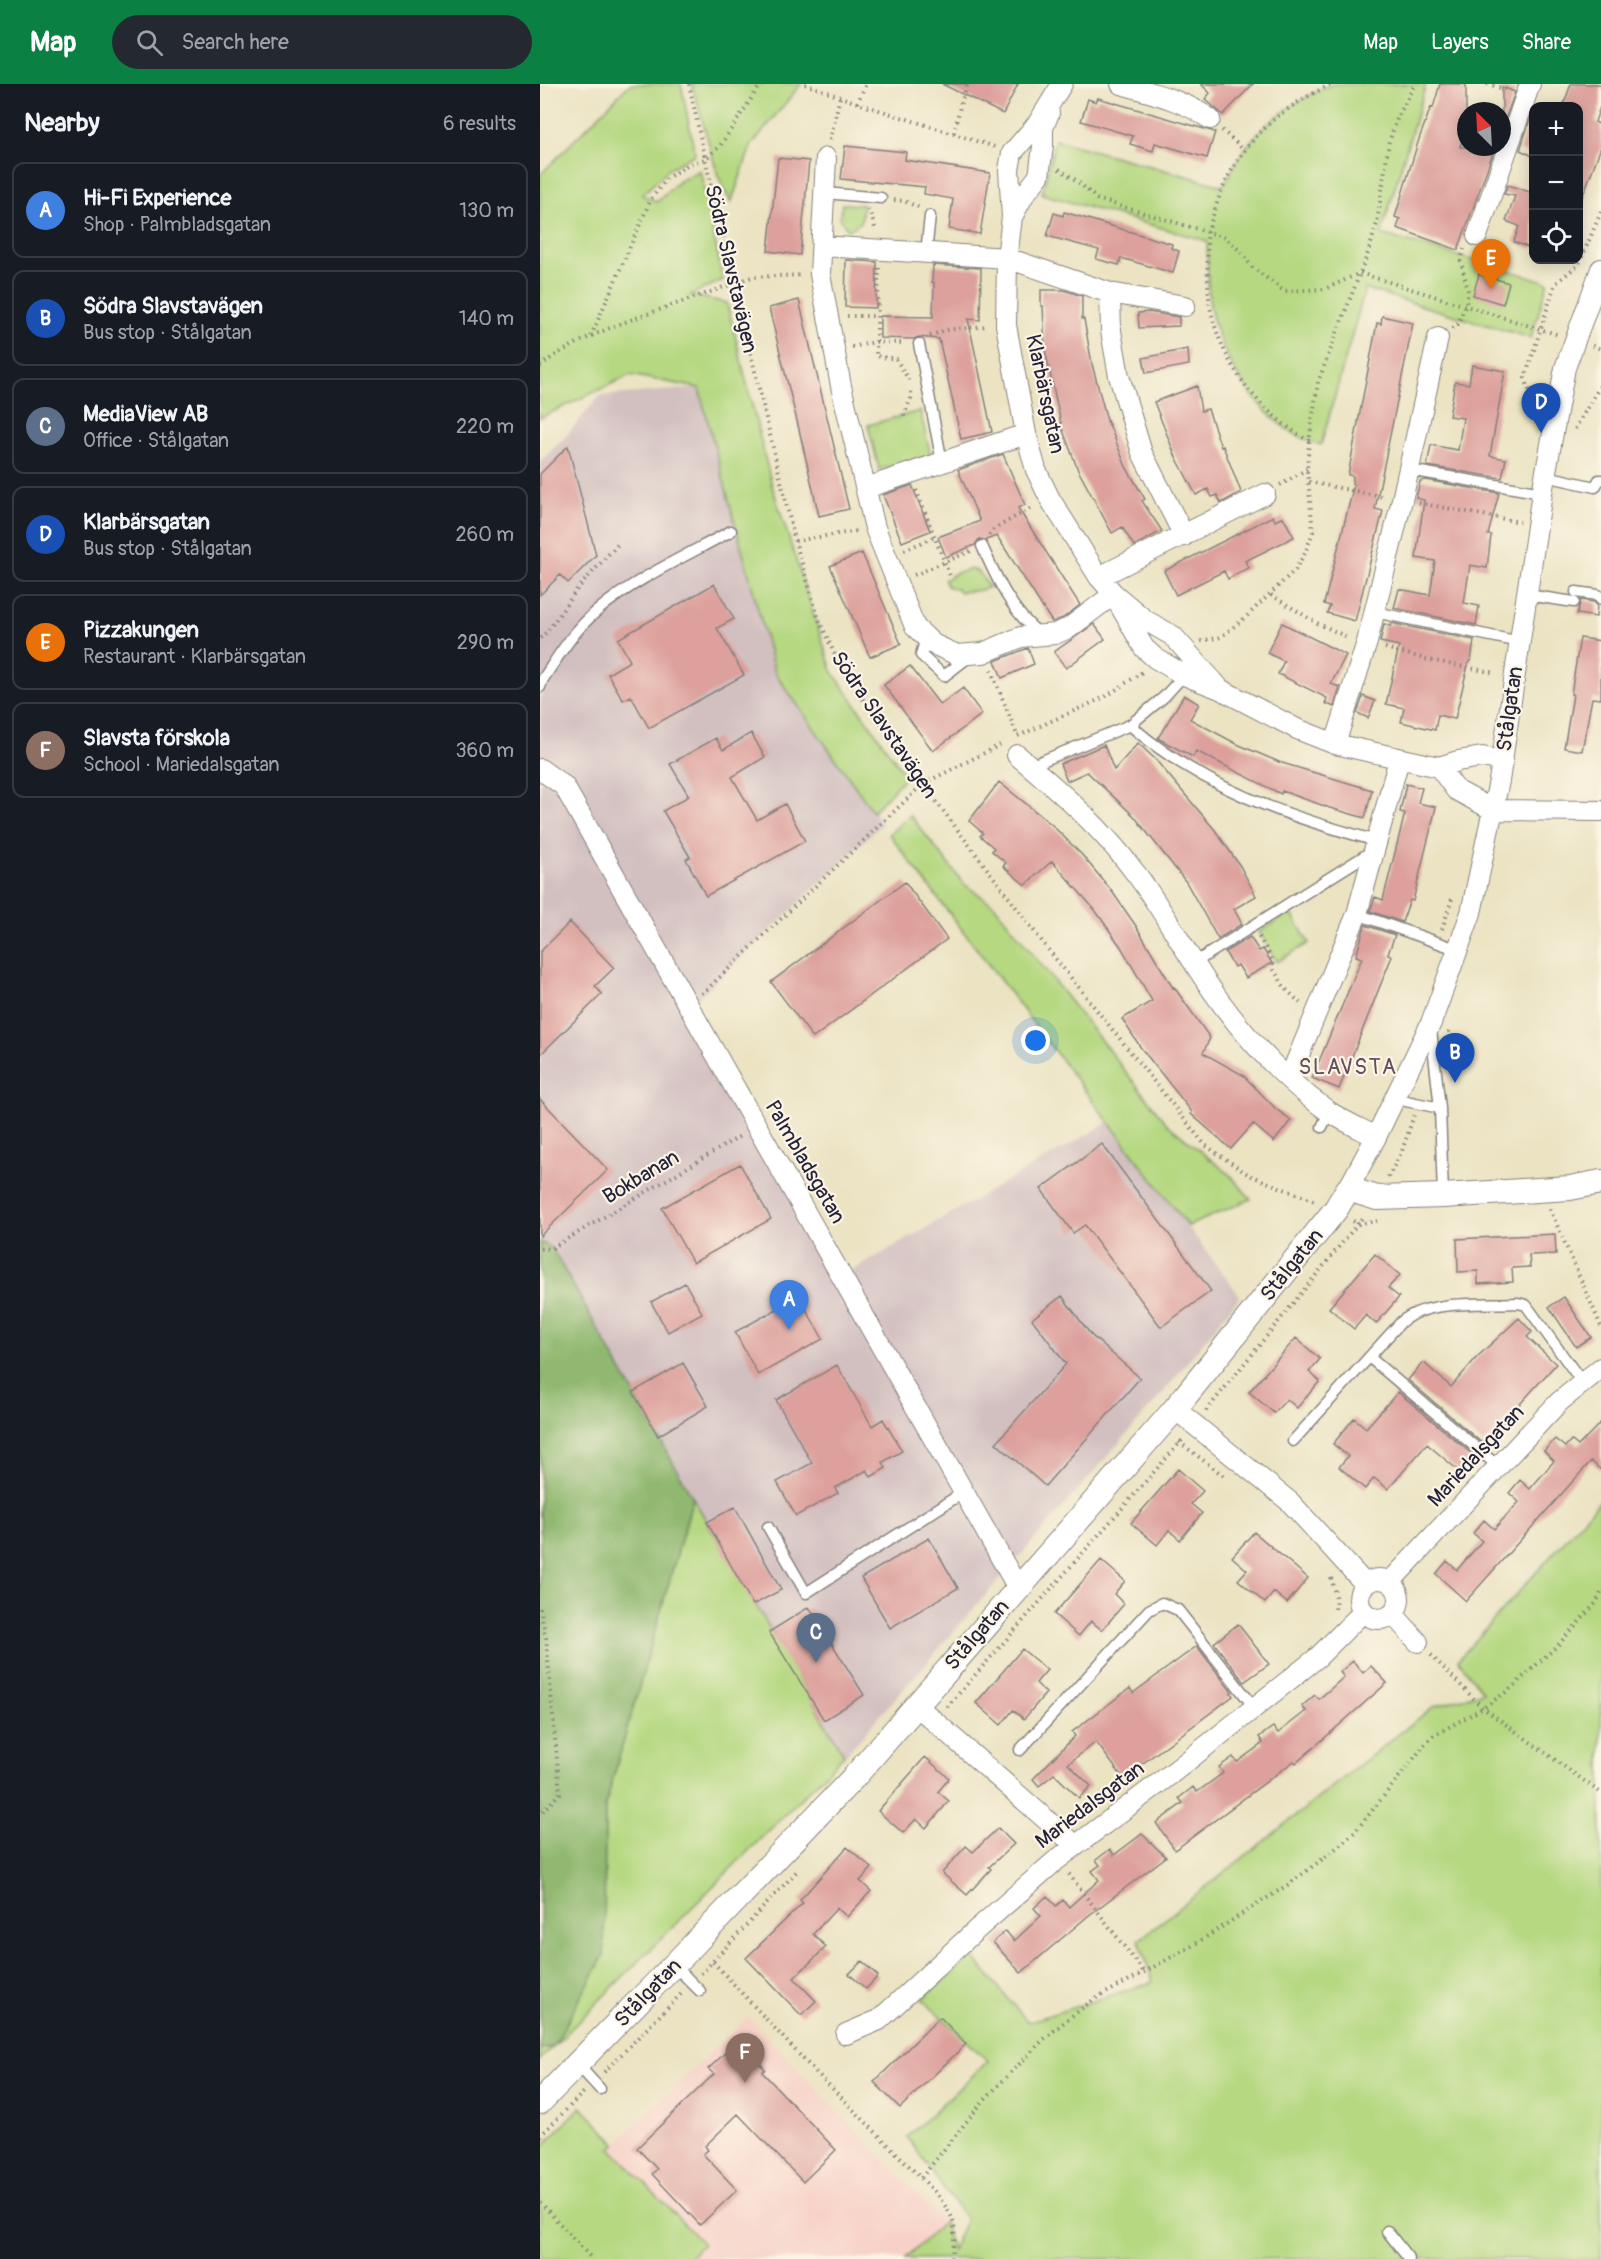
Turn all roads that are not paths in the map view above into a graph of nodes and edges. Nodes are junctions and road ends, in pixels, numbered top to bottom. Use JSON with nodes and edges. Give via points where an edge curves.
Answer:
{"nodes":[{"id":1,"x":1121,"y":84,"type":"edge"},
{"id":2,"x":1530,"y":84,"type":"edge"},
{"id":3,"x":1061,"y":86,"type":"edge"},
{"id":4,"x":1176,"y":91,"type":"edge"},
{"id":5,"x":1210,"y":119,"type":"road end"},
{"id":6,"x":826,"y":158,"type":"road end"},
{"id":7,"x":825,"y":193,"type":"junction"},
{"id":8,"x":876,"y":198,"type":"road end"},
{"id":9,"x":930,"y":216,"type":"road end"},
{"id":10,"x":1012,"y":217,"type":"junction"},
{"id":11,"x":1477,"y":236,"type":"road end"},
{"id":12,"x":822,"y":246,"type":"junction"},
{"id":13,"x":926,"y":253,"type":"junction"},
{"id":14,"x":1007,"y":258,"type":"junction"},
{"id":15,"x":1601,"y":269,"type":"edge"},
{"id":16,"x":1110,"y":293,"type":"junction"},
{"id":17,"x":1185,"y":306,"type":"dead end"},
{"id":18,"x":1438,"y":338,"type":"road end"},
{"id":19,"x":919,"y":344,"type":"dead end"},
{"id":20,"x":1026,"y":434,"type":"junction"},
{"id":21,"x":942,"y":462,"type":"junction"},
{"id":22,"x":1409,"y":470,"type":"junction"},
{"id":23,"x":1601,"y":480,"type":"edge"},
{"id":24,"x":1537,"y":486,"type":"junction"},
{"id":25,"x":866,"y":488,"type":"junction"},
{"id":26,"x":1265,"y":494,"type":"road end"},
{"id":27,"x":731,"y":531,"type":"dead end"},
{"id":28,"x":1184,"y":536,"type":"junction"},
{"id":29,"x":982,"y":546,"type":"dead end"},
{"id":30,"x":1099,"y":577,"type":"junction"},
{"id":31,"x":1114,"y":594,"type":"junction"},
{"id":32,"x":1527,"y":595,"type":"junction"},
{"id":33,"x":1601,"y":599,"type":"edge"},
{"id":34,"x":1375,"y":612,"type":"junction"},
{"id":35,"x":1040,"y":634,"type":"junction"},
{"id":36,"x":1520,"y":642,"type":"junction"},
{"id":37,"x":1184,"y":675,"type":"junction"},
{"id":38,"x":540,"y":687,"type":"edge"},
{"id":39,"x":1220,"y":689,"type":"junction"},
{"id":40,"x":1130,"y":725,"type":"junction"},
{"id":41,"x":1335,"y":744,"type":"junction"},
{"id":42,"x":1022,"y":752,"type":"joint"},
{"id":43,"x":1399,"y":759,"type":"junction"},
{"id":44,"x":1503,"y":761,"type":"junction"},
{"id":45,"x":1439,"y":767,"type":"junction"},
{"id":46,"x":540,"y":768,"type":"edge"},
{"id":47,"x":1493,"y":810,"type":"junction"},
{"id":48,"x":1601,"y":811,"type":"edge"},
{"id":49,"x":1376,"y":846,"type":"junction"},
{"id":50,"x":1357,"y":914,"type":"junction"},
{"id":51,"x":1459,"y":950,"type":"junction"},
{"id":52,"x":1194,"y":963,"type":"junction"},
{"id":53,"x":1431,"y":1023,"type":"junction"},
{"id":54,"x":1289,"y":1079,"type":"junction"},
{"id":55,"x":1395,"y":1099,"type":"junction"},
{"id":56,"x":1440,"y":1108,"type":"junction"},
{"id":57,"x":1376,"y":1137,"type":"junction"},
{"id":58,"x":1601,"y":1182,"type":"edge"},
{"id":59,"x":1443,"y":1196,"type":"junction"},
{"id":60,"x":1331,"y":1198,"type":"junction"},
{"id":61,"x":1370,"y":1358,"type":"junction"},
{"id":62,"x":1601,"y":1368,"type":"edge"},
{"id":63,"x":1582,"y":1382,"type":"junction"},
{"id":64,"x":1175,"y":1409,"type":"junction"},
{"id":65,"x":1293,"y":1442,"type":"dead end"},
{"id":66,"x":1499,"y":1467,"type":"junction"},
{"id":67,"x":964,"y":1492,"type":"junction"},
{"id":68,"x":768,"y":1527,"type":"dead end"},
{"id":69,"x":1390,"y":1582,"type":"junction"},
{"id":70,"x":1365,"y":1584,"type":"junction"},
{"id":71,"x":1018,"y":1588,"type":"junction"},
{"id":72,"x":1363,"y":1612,"type":"junction"},
{"id":73,"x":1393,"y":1614,"type":"junction"},
{"id":74,"x":1418,"y":1642,"type":"road end"},
{"id":75,"x":916,"y":1705,"type":"junction"},
{"id":76,"x":1254,"y":1707,"type":"junction"},
{"id":77,"x":1020,"y":1750,"type":"dead end"},
{"id":78,"x":1075,"y":1845,"type":"junction"},
{"id":79,"x":675,"y":1965,"type":"junction"},
{"id":80,"x":700,"y":1991,"type":"dead end"},
{"id":81,"x":846,"y":2034,"type":"dead end"},
{"id":82,"x":578,"y":2065,"type":"junction"},
{"id":83,"x":600,"y":2089,"type":"dead end"},
{"id":84,"x":540,"y":2102,"type":"edge"},
{"id":85,"x":1387,"y":2230,"type":"dead end"},
{"id":86,"x":1409,"y":2259,"type":"edge"}],
"edges":[{"from":1,"to":4,"type":"street"},
{"from":2,"to":11,"type":"street"},
{"from":3,"to":10,"type":"street","name":"Klarbärsgatan","via":[[1043,128],[1039,176]]},
{"from":3,"to":10,"type":"street","name":"Klarbärsgatan","via":[[1038,123],[1012,153]]},
{"from":4,"to":5,"type":"street"},
{"from":6,"to":7,"type":"street"},
{"from":7,"to":8,"type":"lane"},
{"from":7,"to":12,"type":"street"},
{"from":9,"to":13,"type":"lane"},
{"from":10,"to":14,"type":"street","name":"Klarbärsgatan"},
{"from":12,"to":13,"type":"street"},
{"from":12,"to":25,"type":"street","via":[[820,274],[841,386]]},
{"from":13,"to":14,"type":"street"},
{"from":14,"to":16,"type":"street"},
{"from":14,"to":20,"type":"street","name":"Klarbärsgatan","via":[[1006,325]]},
{"from":15,"to":24,"type":"street","name":"Stålgatan","via":[[1565,368]]},
{"from":16,"to":17,"type":"street"},
{"from":16,"to":28,"type":"street","via":[[1111,331],[1122,387],[1142,453]]},
{"from":18,"to":22,"type":"street"},
{"from":19,"to":21,"type":"lane"},
{"from":20,"to":21,"type":"street"},
{"from":20,"to":30,"type":"street","name":"Klarbärsgatan","via":[[1050,500]]},
{"from":21,"to":25,"type":"street"},
{"from":22,"to":24,"type":"lane"},
{"from":22,"to":34,"type":"street"},
{"from":23,"to":24,"type":"lane","via":[[1595,487]]},
{"from":24,"to":32,"type":"street","name":"Stålgatan"},
{"from":25,"to":35,"type":"street","via":[[875,528],[915,627],[933,644],[957,655],[978,653]]},
{"from":26,"to":28,"type":"street"},
{"from":27,"to":38,"type":"lane","via":[[623,590],[595,612],[568,641]]},
{"from":28,"to":30,"type":"street"},
{"from":29,"to":35,"type":"lane","via":[[996,577],[1026,624]]},
{"from":30,"to":31,"type":"street","name":"Klarbärsgatan"},
{"from":31,"to":35,"type":"street","via":[[1069,628],[1055,634]]},
{"from":31,"to":37,"type":"street","name":"Klarbärsgatan","via":[[1144,648]]},
{"from":31,"to":39,"type":"street","name":"Klarbärsgatan","via":[[1145,620],[1173,636]]},
{"from":32,"to":33,"type":"lane","via":[[1598,595]]},
{"from":32,"to":36,"type":"street","name":"Stålgatan"},
{"from":34,"to":36,"type":"lane"},
{"from":34,"to":41,"type":"street"},
{"from":36,"to":44,"type":"street","name":"Stålgatan"},
{"from":37,"to":39,"type":"street","name":"Klarbärsgatan"},
{"from":37,"to":40,"type":"lane"},
{"from":39,"to":41,"type":"street","name":"Klarbärsgatan"},
{"from":40,"to":42,"type":"lane"},
{"from":40,"to":49,"type":"lane","via":[[1157,749],[1252,801]]},
{"from":41,"to":43,"type":"street","name":"Klarbärsgatan"},
{"from":42,"to":52,"type":"street","via":[[1109,841],[1150,894]]},
{"from":43,"to":45,"type":"street","name":"Klarbärsgatan"},
{"from":43,"to":49,"type":"street"},
{"from":44,"to":45,"type":"street","name":"Klarbärsgatan","via":[[1482,757]]},
{"from":44,"to":47,"type":"street","name":"Stålgatan"},
{"from":45,"to":47,"type":"street","via":[[1456,790]]},
{"from":46,"to":67,"type":"street","name":"Palmbladsgatan","via":[[564,786]]},
{"from":47,"to":48,"type":"street"},
{"from":47,"to":51,"type":"street","name":"Stålgatan"},
{"from":49,"to":50,"type":"street"},
{"from":49,"to":52,"type":"lane"},
{"from":50,"to":51,"type":"lane"},
{"from":50,"to":54,"type":"street"},
{"from":51,"to":53,"type":"street","name":"Stålgatan"},
{"from":52,"to":54,"type":"street","via":[[1256,1048]]},
{"from":53,"to":55,"type":"street","name":"Stålgatan"},
{"from":53,"to":56,"type":"lane"},
{"from":54,"to":57,"type":"street","via":[[1326,1119]]},
{"from":55,"to":56,"type":"lane"},
{"from":55,"to":57,"type":"street","name":"Stålgatan"},
{"from":56,"to":59,"type":"lane"},
{"from":57,"to":60,"type":"street","name":"Stålgatan"},
{"from":58,"to":59,"type":"street","via":[[1570,1188]]},
{"from":59,"to":60,"type":"street"},
{"from":60,"to":64,"type":"street","name":"Stålgatan"},
{"from":61,"to":63,"type":"lane","via":[[1407,1318],[1428,1308],[1523,1303]]},
{"from":61,"to":65,"type":"lane"},
{"from":61,"to":66,"type":"lane"},
{"from":62,"to":63,"type":"street","name":"Mariedalsgatan"},
{"from":63,"to":66,"type":"street","name":"Mariedalsgatan"},
{"from":64,"to":70,"type":"street","via":[[1290,1502]]},
{"from":64,"to":71,"type":"street","name":"Stålgatan"},
{"from":66,"to":69,"type":"street","name":"Mariedalsgatan"},
{"from":67,"to":68,"type":"lane","via":[[806,1593]]},
{"from":67,"to":71,"type":"street","name":"Palmbladsgatan"},
{"from":69,"to":70,"type":"street","via":[[1374,1579]]},
{"from":69,"to":73,"type":"street","via":[[1399,1596]]},
{"from":70,"to":72,"type":"street","via":[[1358,1599]]},
{"from":71,"to":75,"type":"street","name":"Stålgatan"},
{"from":72,"to":73,"type":"street","via":[[1375,1619]]},
{"from":72,"to":76,"type":"street","name":"Mariedalsgatan","via":[[1318,1657]]},
{"from":73,"to":74,"type":"street"},
{"from":75,"to":78,"type":"street"},
{"from":75,"to":79,"type":"street","name":"Stålgatan","via":[[811,1823]]},
{"from":76,"to":77,"type":"lane","via":[[1178,1610],[1162,1603],[1149,1610]]},
{"from":76,"to":78,"type":"street","name":"Mariedalsgatan"},
{"from":78,"to":81,"type":"street","name":"Mariedalsgatan","via":[[879,2020]]},
{"from":79,"to":80,"type":"lane"},
{"from":79,"to":82,"type":"street","name":"Stålgatan"},
{"from":82,"to":83,"type":"lane"},
{"from":82,"to":84,"type":"street","name":"Stålgatan"},
{"from":85,"to":86,"type":"lane"}]}
